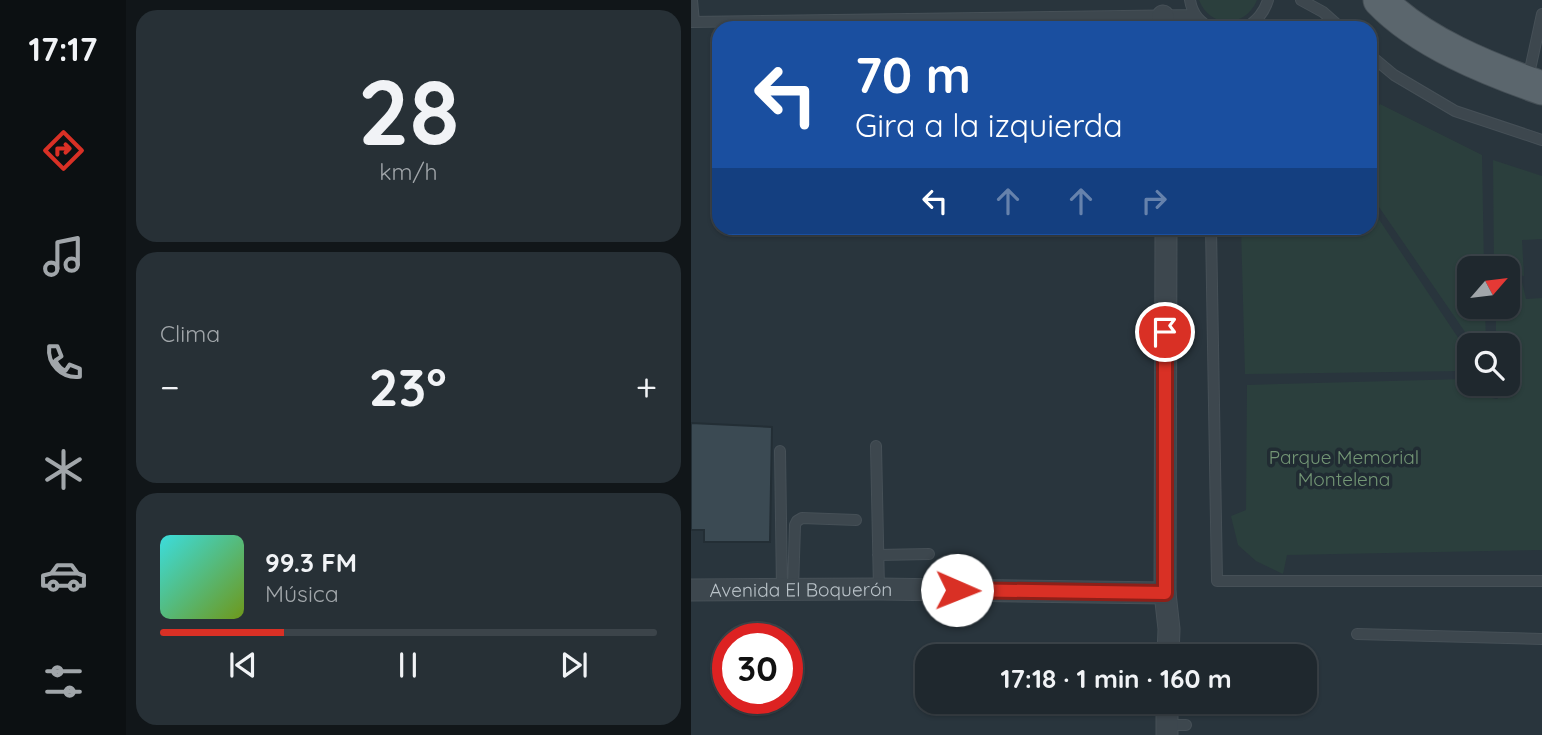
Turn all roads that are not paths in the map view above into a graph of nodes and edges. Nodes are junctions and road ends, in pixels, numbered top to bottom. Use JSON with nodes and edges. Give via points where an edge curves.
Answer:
{"nodes":[{"id":1,"x":692,"y":0,"type":"edge"},
{"id":2,"x":1190,"y":0,"type":"edge"},
{"id":3,"x":1268,"y":0,"type":"edge"},
{"id":4,"x":1301,"y":0,"type":"edge"},
{"id":5,"x":1380,"y":0,"type":"edge"},
{"id":6,"x":1406,"y":0,"type":"edge"},
{"id":7,"x":1195,"y":15,"type":"junction"},
{"id":8,"x":1541,"y":15,"type":"edge"},
{"id":9,"x":1168,"y":21,"type":"edge"},
{"id":10,"x":1202,"y":21,"type":"edge"},
{"id":11,"x":1256,"y":21,"type":"edge"},
{"id":12,"x":1333,"y":21,"type":"edge"},
{"id":13,"x":692,"y":22,"type":"edge"},
{"id":14,"x":712,"y":22,"type":"edge"},
{"id":15,"x":1377,"y":61,"type":"edge"},
{"id":16,"x":1538,"y":74,"type":"edge"},
{"id":17,"x":1542,"y":140,"type":"edge"},
{"id":18,"x":1166,"y":235,"type":"edge"},
{"id":19,"x":1211,"y":235,"type":"edge"},
{"id":20,"x":876,"y":446,"type":"dead end"},
{"id":21,"x":780,"y":450,"type":"dead end"},
{"id":22,"x":856,"y":520,"type":"dead end"},
{"id":23,"x":929,"y":554,"type":"dead end"},
{"id":24,"x":878,"y":555,"type":"junction"},
{"id":25,"x":1542,"y":581,"type":"edge"},
{"id":26,"x":787,"y":589,"type":"junction"},
{"id":27,"x":879,"y":589,"type":"junction"},
{"id":28,"x":691,"y":590,"type":"edge"},
{"id":29,"x":1165,"y":593,"type":"junction"},
{"id":30,"x":1357,"y":634,"type":"dead end"},
{"id":31,"x":1542,"y":639,"type":"edge"},
{"id":32,"x":1168,"y":644,"type":"edge"}],
"edges":[{"from":1,"to":13,"type":"lane"},
{"from":2,"to":7,"type":"lane"},
{"from":3,"to":11,"type":"lane"},
{"from":4,"to":12,"type":"lane"},
{"from":5,"to":16,"type":"main road","via":[[1410,25],[1463,56],[1494,70]]},
{"from":6,"to":16,"type":"main road","via":[[1434,21]]},
{"from":7,"to":9,"type":"lane"},
{"from":7,"to":10,"type":"lane"},
{"from":8,"to":16,"type":"lane"},
{"from":13,"to":14,"type":"lane"},
{"from":15,"to":17,"type":"lane","via":[[1455,111]]},
{"from":18,"to":29,"type":"street"},
{"from":19,"to":25,"type":"lane","via":[[1217,581]]},
{"from":20,"to":24,"type":"lane"},
{"from":21,"to":26,"type":"lane"},
{"from":22,"to":26,"type":"lane","via":[[797,521]]},
{"from":23,"to":24,"type":"lane"},
{"from":24,"to":27,"type":"lane"},
{"from":26,"to":27,"type":"street","name":"Avenida El Boquerón"},
{"from":26,"to":28,"type":"street","name":"Avenida El Boquerón"},
{"from":27,"to":29,"type":"street","name":"Avenida El Boquerón"},
{"from":29,"to":32,"type":"street"},
{"from":30,"to":31,"type":"lane"}]}
